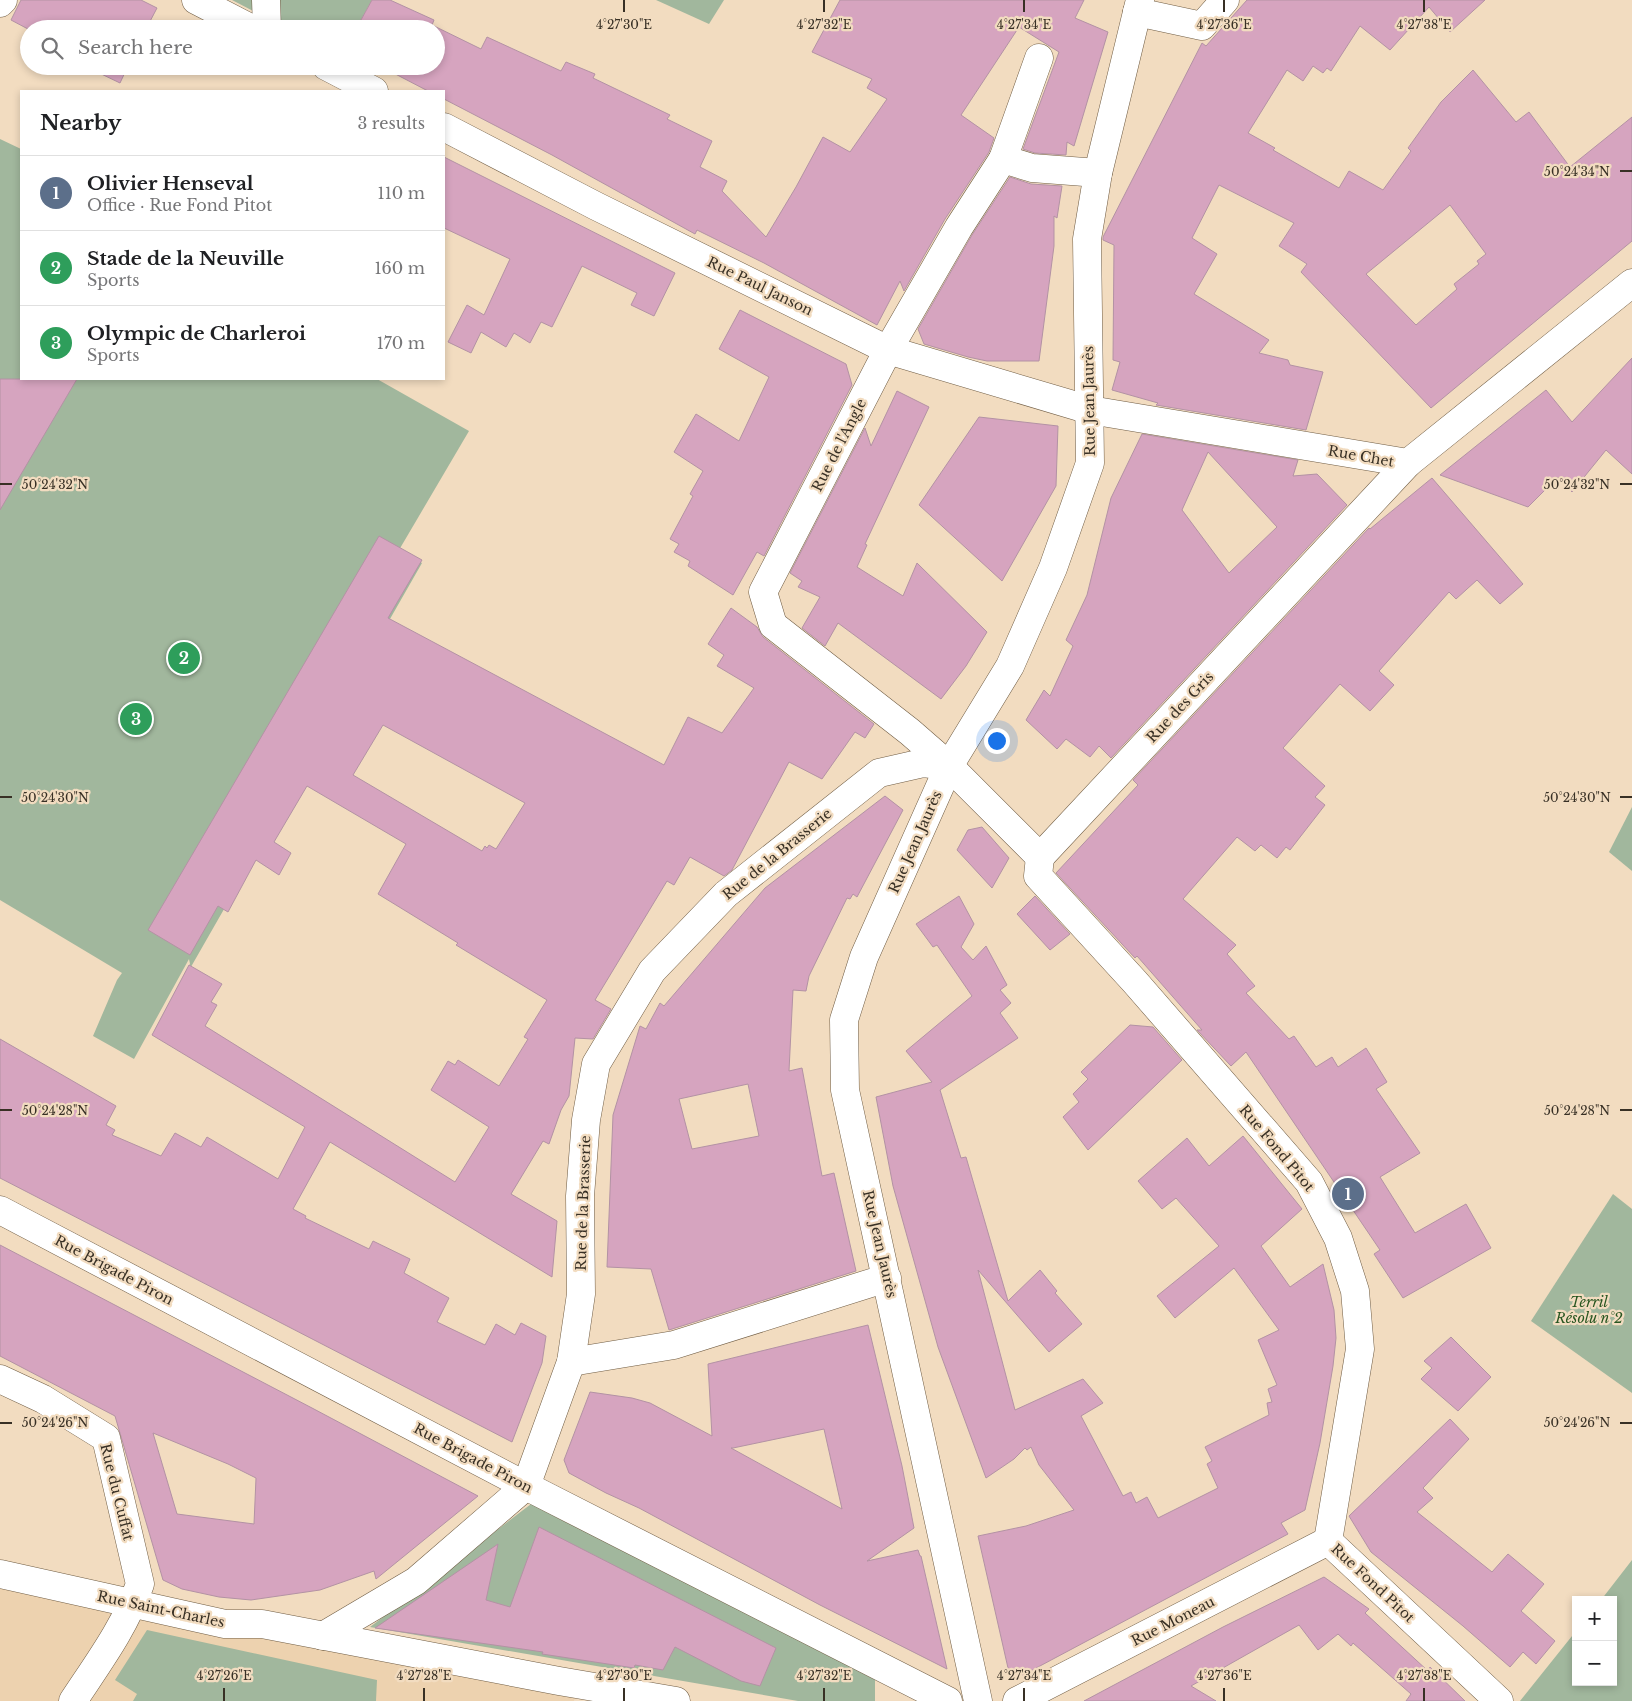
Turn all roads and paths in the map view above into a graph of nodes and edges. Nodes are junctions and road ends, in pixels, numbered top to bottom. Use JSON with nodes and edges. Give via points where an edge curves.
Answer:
{"nodes":[{"id":1,"x":3,"y":0,"type":"edge"},
{"id":2,"x":196,"y":0,"type":"edge"},
{"id":3,"x":266,"y":0,"type":"edge"},
{"id":4,"x":1225,"y":0,"type":"edge"},
{"id":5,"x":0,"y":3,"type":"edge"},
{"id":6,"x":1139,"y":6,"type":"edge"},
{"id":7,"x":235,"y":20,"type":"edge"},
{"id":8,"x":267,"y":20,"type":"edge"},
{"id":9,"x":1039,"y":58,"type":"dead end"},
{"id":10,"x":343,"y":75,"type":"edge"},
{"id":11,"x":372,"y":90,"type":"edge"},
{"id":12,"x":445,"y":128,"type":"edge"},
{"id":13,"x":1003,"y":159,"type":"junction"},
{"id":14,"x":1098,"y":173,"type":"junction"},
{"id":15,"x":1632,"y":283,"type":"edge"},
{"id":16,"x":888,"y":350,"type":"junction"},
{"id":17,"x":1090,"y":410,"type":"junction"},
{"id":18,"x":1408,"y":464,"type":"junction"},
{"id":19,"x":949,"y":766,"type":"junction"},
{"id":20,"x":1040,"y":857,"type":"junction"},
{"id":21,"x":0,"y":1210,"type":"edge"},
{"id":22,"x":887,"y":1278,"type":"junction"},
{"id":23,"x":571,"y":1362,"type":"junction"},
{"id":24,"x":0,"y":1379,"type":"edge"},
{"id":25,"x":526,"y":1486,"type":"junction"},
{"id":26,"x":1328,"y":1541,"type":"junction"},
{"id":27,"x":0,"y":1574,"type":"edge"},
{"id":28,"x":133,"y":1604,"type":"junction"},
{"id":29,"x":323,"y":1636,"type":"junction"},
{"id":30,"x":557,"y":1691,"type":"edge"},
{"id":31,"x":73,"y":1701,"type":"edge"},
{"id":32,"x":676,"y":1701,"type":"edge"},
{"id":33,"x":948,"y":1701,"type":"edge"},
{"id":34,"x":978,"y":1701,"type":"edge"},
{"id":35,"x":1017,"y":1701,"type":"edge"},
{"id":36,"x":1499,"y":1701,"type":"edge"}],
"edges":[{"from":1,"to":5,"type":"street"},
{"from":2,"to":7,"type":"street"},
{"from":3,"to":8,"type":"street"},
{"from":4,"to":6,"type":"street","via":[[1202,26]]},
{"from":6,"to":14,"type":"street","name":"Rue Jean Jaurès"},
{"from":9,"to":13,"type":"street","name":"Rue de l'Angle"},
{"from":10,"to":11,"type":"street"},
{"from":12,"to":16,"type":"street","name":"Rue Paul Janson"},
{"from":13,"to":14,"type":"street","via":[[1032,168]]},
{"from":13,"to":16,"type":"street","name":"Rue de l'Angle"},
{"from":14,"to":17,"type":"street","name":"Rue Jean Jaurès","via":[[1087,239]]},
{"from":15,"to":18,"type":"street","name":"Rue Chet"},
{"from":16,"to":17,"type":"street","name":"Rue Paul Janson"},
{"from":16,"to":19,"type":"street","name":"Rue de l'Angle","via":[[763,592],[773,625]]},
{"from":17,"to":18,"type":"street","name":"Rue Chet"},
{"from":17,"to":19,"type":"street","name":"Rue Jean Jaurès","via":[[1090,463],[1053,568],[1010,666]]},
{"from":18,"to":20,"type":"street","name":"Rue des Gris"},
{"from":19,"to":20,"type":"street"},
{"from":19,"to":22,"type":"street","name":"Rue Jean Jaurès","via":[[864,957],[844,1020],[845,1090]]},
{"from":19,"to":23,"type":"street","name":"Rue de la Brasserie","via":[[923,762],[879,773],[726,894],[652,971],[596,1064],[586,1120],[580,1196],[581,1294]]},
{"from":20,"to":26,"type":"street","name":"Rue Fond Pitot","via":[[1038,876],[1309,1182],[1338,1238],[1355,1291],[1360,1349]]},
{"from":21,"to":25,"type":"street","name":"Rue Brigade Piron"},
{"from":22,"to":23,"type":"street","via":[[674,1345]]},
{"from":22,"to":34,"type":"street","name":"Rue Jean Jaurès"},
{"from":23,"to":25,"type":"street","name":"Rue de la Brasserie"},
{"from":24,"to":28,"type":"street","name":"Rue du Cuffat","via":[[43,1400],[106,1438],[140,1584]]},
{"from":25,"to":29,"type":"street","via":[[416,1581]]},
{"from":25,"to":33,"type":"street","name":"Rue Brigade Piron"},
{"from":26,"to":35,"type":"street","name":"Rue Moneau"},
{"from":26,"to":36,"type":"street","name":"Rue Fond Pitot"},
{"from":27,"to":28,"type":"street","name":"Rue Saint-Charles"},
{"from":28,"to":29,"type":"street","name":"Rue Saint-Charles","via":[[225,1624],[262,1624]]},
{"from":28,"to":31,"type":"street","name":"Rue du Cuffat","via":[[116,1637]]},
{"from":29,"to":30,"type":"street","name":"Rue Saint-Charles"},
{"from":30,"to":32,"type":"street","name":"Rue Saint-Charles"}]}
